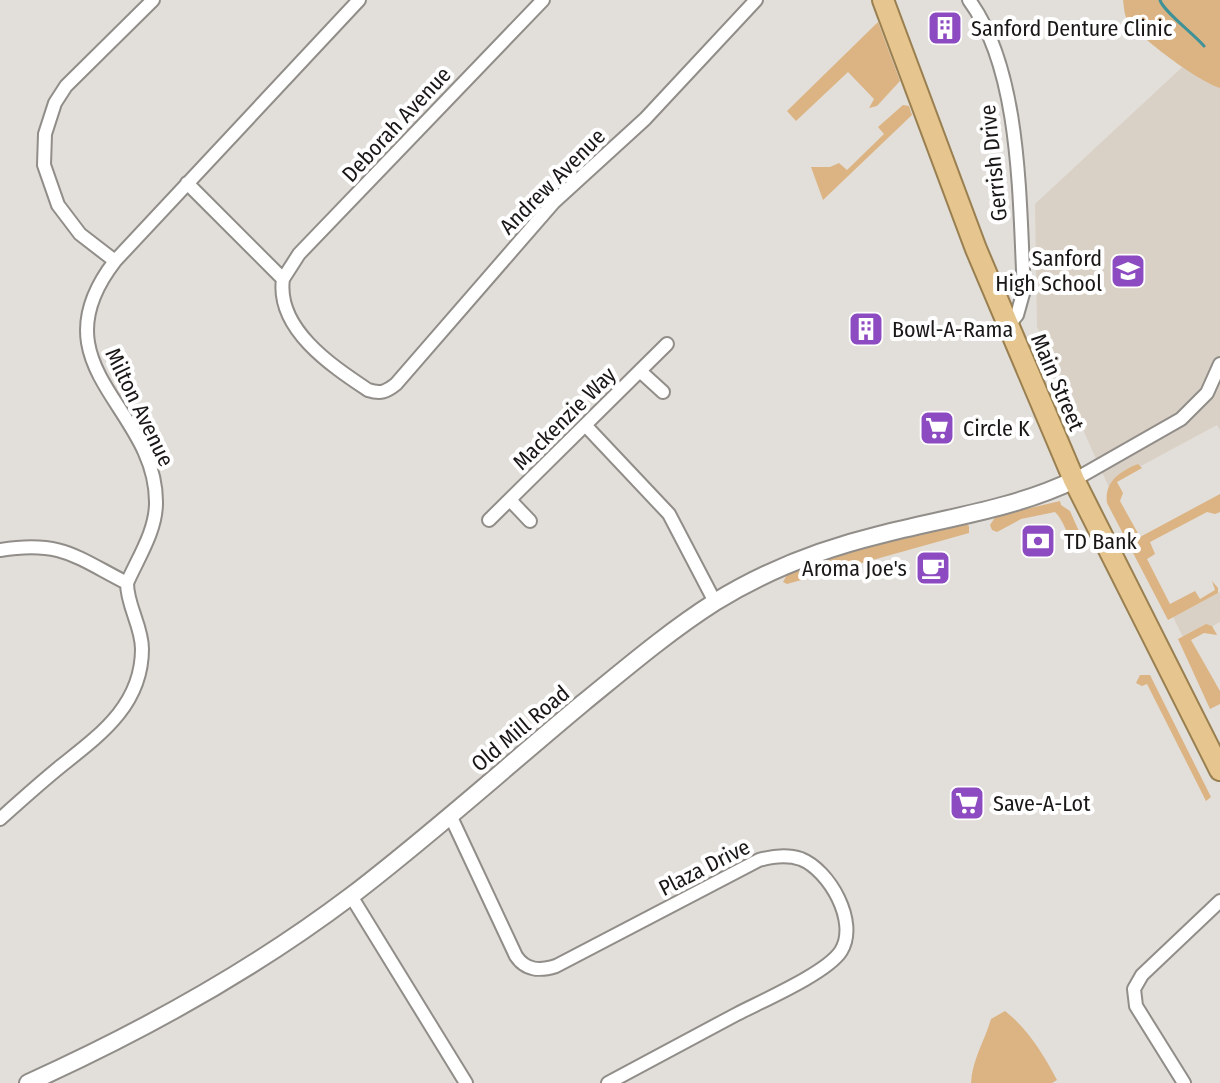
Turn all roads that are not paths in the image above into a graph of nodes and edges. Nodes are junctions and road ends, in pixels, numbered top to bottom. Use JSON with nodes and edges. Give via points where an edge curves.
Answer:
{"nodes":[{"id":1,"x":153,"y":0,"type":"edge"},
{"id":2,"x":359,"y":0,"type":"edge"},
{"id":3,"x":543,"y":0,"type":"edge"},
{"id":4,"x":756,"y":0,"type":"edge"},
{"id":5,"x":883,"y":0,"type":"edge"},
{"id":6,"x":973,"y":2,"type":"edge"},
{"id":7,"x":187,"y":183,"type":"junction"},
{"id":8,"x":115,"y":261,"type":"junction"},
{"id":9,"x":283,"y":279,"type":"junction"},
{"id":10,"x":1008,"y":326,"type":"junction"},
{"id":11,"x":667,"y":344,"type":"dead end"},
{"id":12,"x":1220,"y":364,"type":"edge"},
{"id":13,"x":640,"y":371,"type":"junction"},
{"id":14,"x":663,"y":392,"type":"dead end"},
{"id":15,"x":586,"y":426,"type":"junction"},
{"id":16,"x":1074,"y":480,"type":"junction"},
{"id":17,"x":510,"y":500,"type":"junction"},
{"id":18,"x":489,"y":520,"type":"dead end"},
{"id":19,"x":530,"y":521,"type":"dead end"},
{"id":20,"x":0,"y":550,"type":"edge"},
{"id":21,"x":127,"y":583,"type":"junction"},
{"id":22,"x":715,"y":602,"type":"junction"},
{"id":23,"x":1220,"y":770,"type":"edge"},
{"id":24,"x":450,"y":815,"type":"junction"},
{"id":25,"x":0,"y":819,"type":"edge"},
{"id":26,"x":351,"y":896,"type":"junction"},
{"id":27,"x":1220,"y":901,"type":"edge"},
{"id":28,"x":28,"y":1083,"type":"edge"},
{"id":29,"x":466,"y":1083,"type":"edge"},
{"id":30,"x":608,"y":1083,"type":"edge"},
{"id":31,"x":1184,"y":1083,"type":"edge"}],
"edges":[{"from":1,"to":8,"type":"street","via":[[66,86],[45,134],[44,165],[58,205],[80,234]]},
{"from":2,"to":7,"type":"street","name":"Milton Avenue"},
{"from":3,"to":9,"type":"street","name":"Deborah Avenue","via":[[297,257]]},
{"from":4,"to":9,"type":"street","name":"Andrew Avenue","via":[[645,119],[554,202],[396,384],[380,393],[359,384],[308,343],[287,309]]},
{"from":5,"to":10,"type":"highway","name":"Main Street"},
{"from":6,"to":10,"type":"street","name":"Gerrish Drive","via":[[1003,76],[1012,127],[1024,290]]},
{"from":7,"to":8,"type":"street","name":"Milton Avenue"},
{"from":7,"to":9,"type":"street"},
{"from":8,"to":21,"type":"street","name":"Milton Avenue","via":[[89,311],[88,344],[105,389],[148,460],[156,493],[148,538]]},
{"from":10,"to":16,"type":"highway","name":"Main Street"},
{"from":11,"to":13,"type":"street","name":"Mackenzie Way"},
{"from":12,"to":16,"type":"street","via":[[1207,393],[1181,419]]},
{"from":13,"to":14,"type":"street"},
{"from":13,"to":15,"type":"street","name":"Mackenzie Way"},
{"from":15,"to":17,"type":"street","name":"Mackenzie Way"},
{"from":15,"to":22,"type":"street","via":[[669,514]]},
{"from":16,"to":22,"type":"street","name":"Old Mill Road","via":[[976,512],[831,549]]},
{"from":16,"to":23,"type":"highway","name":"Main Street"},
{"from":17,"to":18,"type":"street","name":"Mackenzie Way"},
{"from":17,"to":19,"type":"street"},
{"from":20,"to":21,"type":"street","via":[[30,546],[70,552]]},
{"from":21,"to":25,"type":"street","via":[[142,650],[128,701],[106,729]]},
{"from":22,"to":24,"type":"street","name":"Old Mill Road","via":[[663,638]]},
{"from":24,"to":26,"type":"street","name":"Old Mill Road"},
{"from":24,"to":30,"type":"street","name":"Plaza Drive","via":[[516,956],[531,969],[556,966],[759,860],[794,857],[826,878],[846,928],[838,954],[802,980]]},
{"from":26,"to":28,"type":"street","name":"Old Mill Road","via":[[264,957]]},
{"from":26,"to":29,"type":"street"},
{"from":27,"to":31,"type":"street","via":[[1142,975],[1134,989],[1137,1009]]}]}
